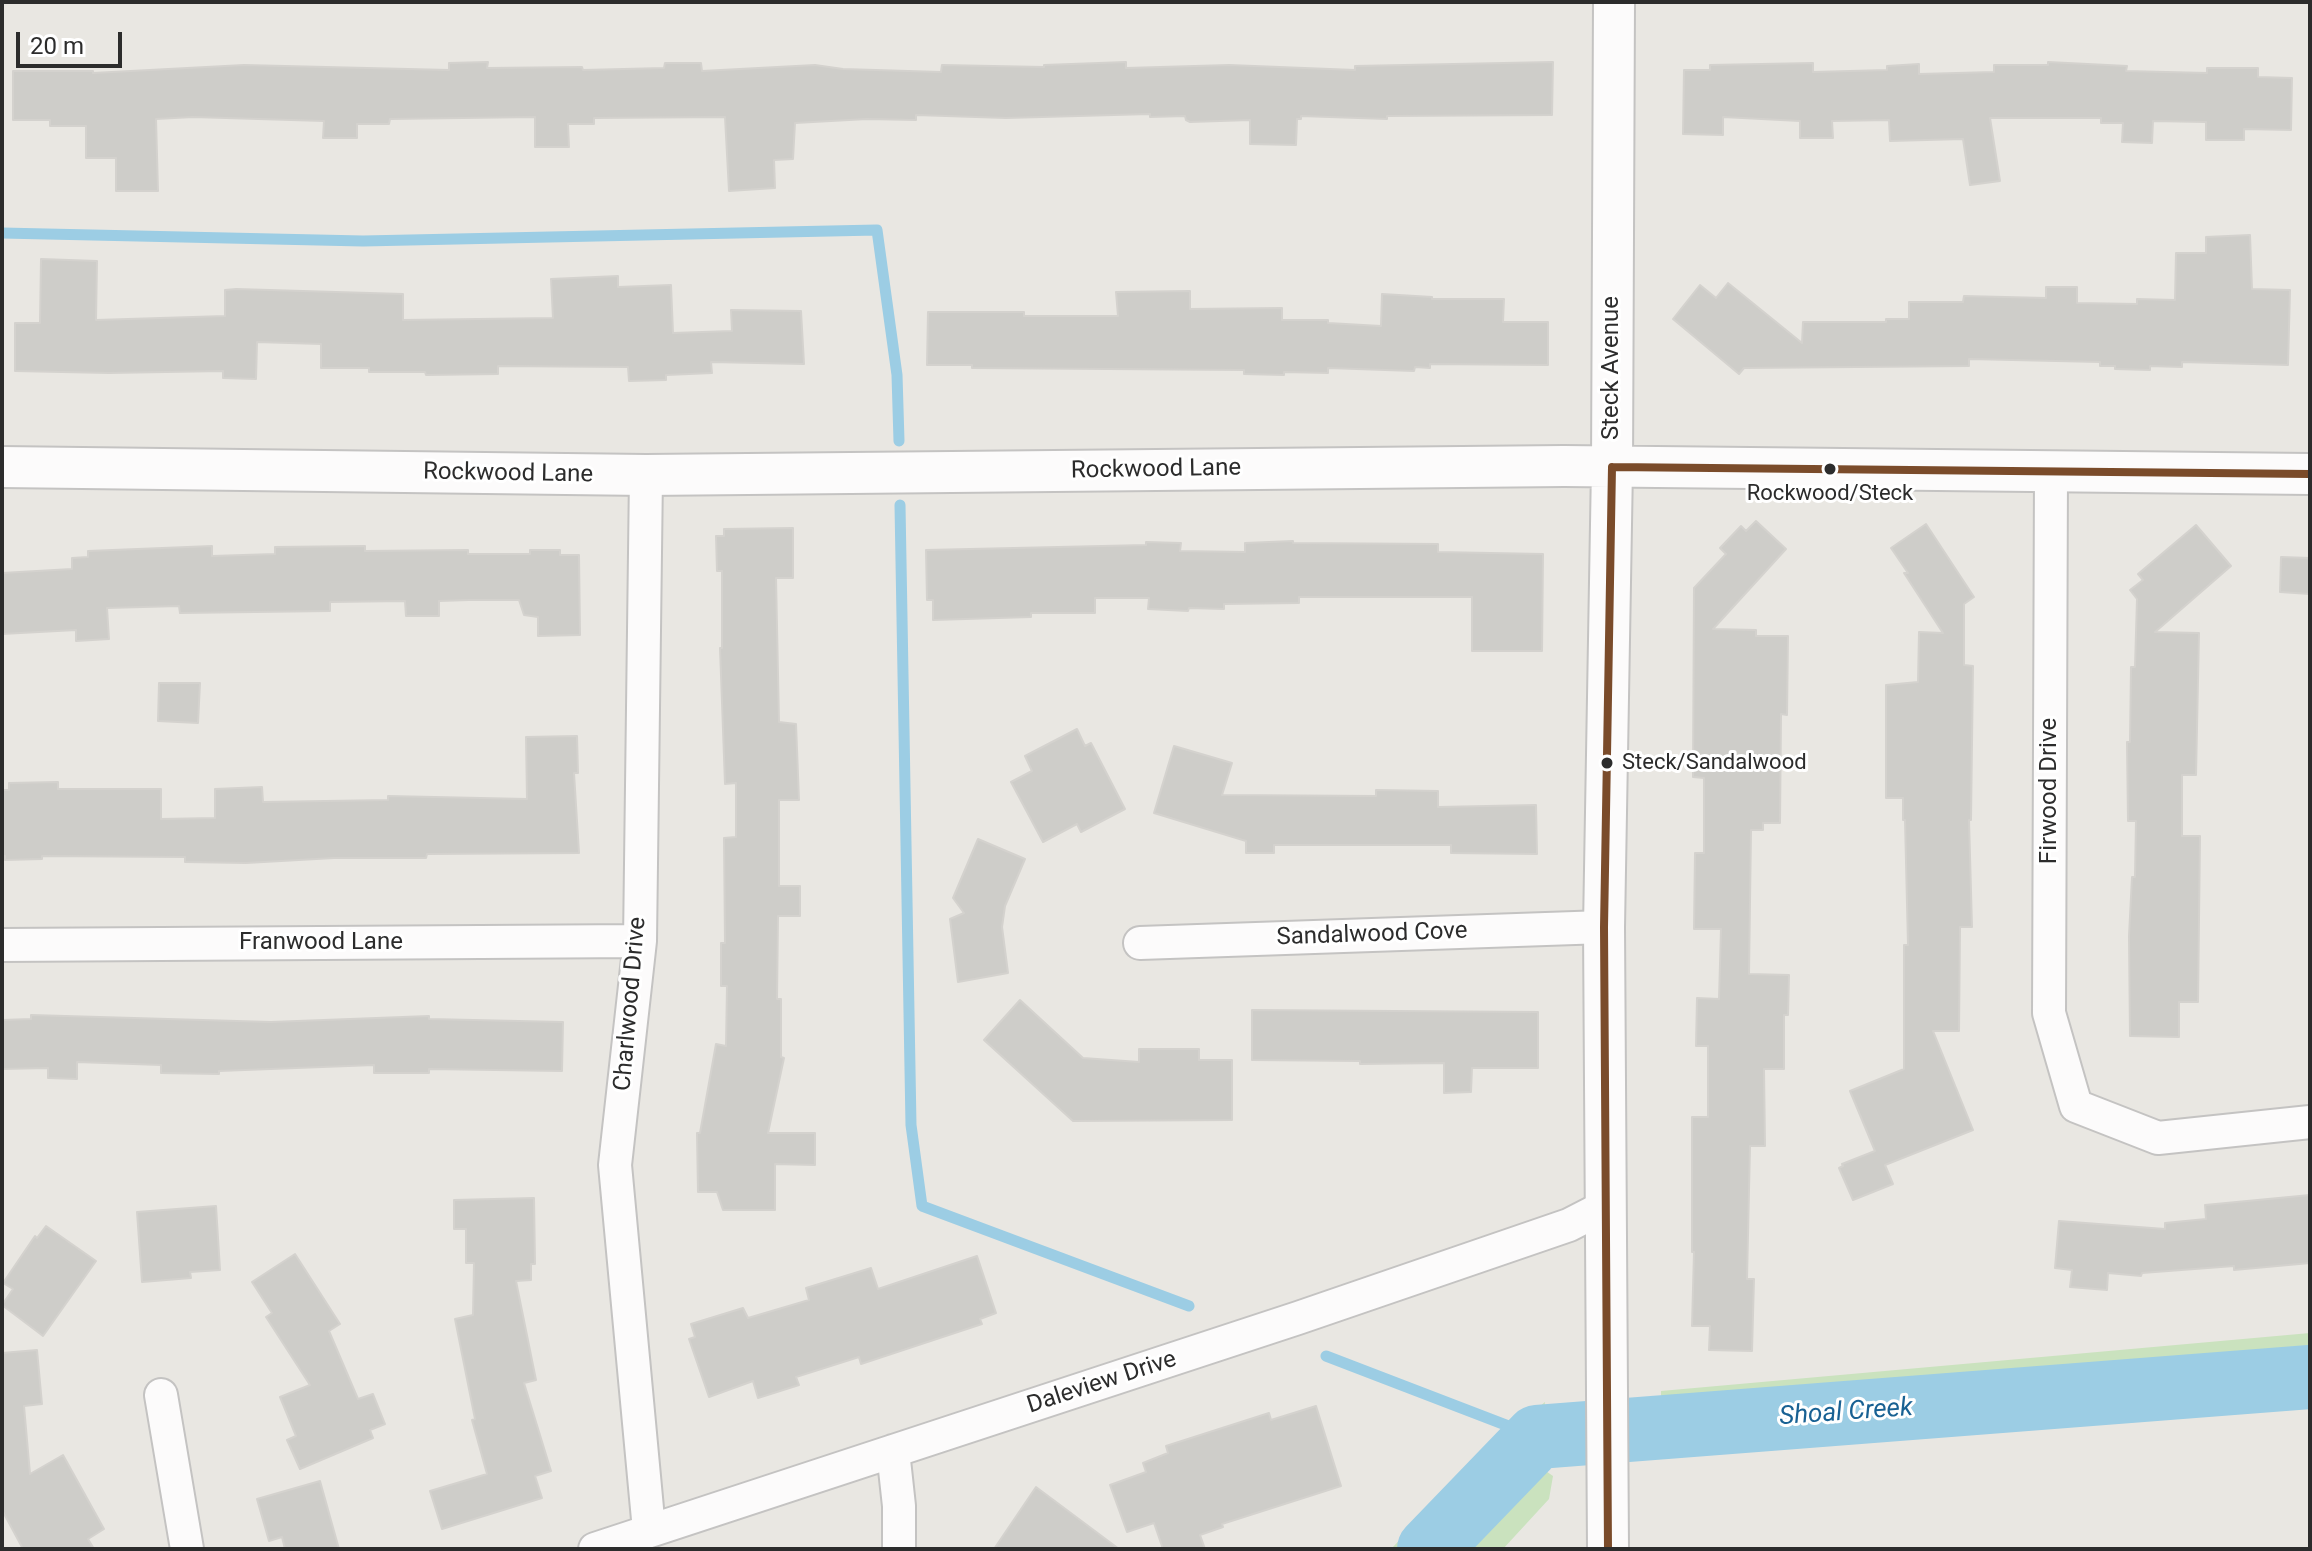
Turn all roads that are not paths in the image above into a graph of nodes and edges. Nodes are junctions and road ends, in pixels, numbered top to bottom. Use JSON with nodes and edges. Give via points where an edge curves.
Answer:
{"nodes":[{"id":1,"x":1614,"y":2,"type":"edge"},
{"id":2,"x":2,"y":467,"type":"edge"},
{"id":3,"x":1612,"y":467,"type":"junction"},
{"id":4,"x":2051,"y":473,"type":"junction"},
{"id":5,"x":2310,"y":474,"type":"edge"},
{"id":6,"x":646,"y":475,"type":"junction"},
{"id":7,"x":1604,"y":927,"type":"junction"},
{"id":8,"x":640,"y":941,"type":"junction"},
{"id":9,"x":1140,"y":943,"type":"dead end"},
{"id":10,"x":2,"y":945,"type":"edge"},
{"id":11,"x":2310,"y":1122,"type":"edge"},
{"id":12,"x":1604,"y":1207,"type":"junction"},
{"id":13,"x":161,"y":1395,"type":"dead end"},
{"id":14,"x":893,"y":1451,"type":"junction"},
{"id":15,"x":649,"y":1530,"type":"junction"},
{"id":16,"x":187,"y":1549,"type":"edge"},
{"id":17,"x":595,"y":1549,"type":"edge"},
{"id":18,"x":899,"y":1549,"type":"edge"},
{"id":19,"x":1608,"y":1549,"type":"edge"}],
"edges":[{"from":1,"to":3,"type":"street","name":"Steck Avenue"},
{"from":2,"to":6,"type":"street","name":"Rockwood Lane"},
{"from":3,"to":4,"type":"street","name":"Rockwood Lane"},
{"from":3,"to":6,"type":"street","name":"Rockwood Lane"},
{"from":3,"to":7,"type":"street","name":"Steck Avenue"},
{"from":4,"to":5,"type":"street","name":"Rockwood Lane"},
{"from":4,"to":11,"type":"street","name":"Firwood Drive","via":[[2049,1013],[2076,1106],[2158,1138]]},
{"from":6,"to":8,"type":"street","name":"Charlwood Drive"},
{"from":7,"to":9,"type":"street","name":"Sandalwood Cove"},
{"from":7,"to":12,"type":"street","name":"Steck Avenue"},
{"from":8,"to":10,"type":"street","name":"Franwood Lane"},
{"from":8,"to":15,"type":"street","name":"Charlwood Drive","via":[[615,1165]]},
{"from":12,"to":14,"type":"street","name":"Daleview Drive","via":[[1569,1225]]},
{"from":12,"to":19,"type":"street","name":"Steck Avenue"},
{"from":13,"to":16,"type":"street"},
{"from":14,"to":15,"type":"street","name":"Daleview Drive"},
{"from":14,"to":18,"type":"street"},
{"from":15,"to":17,"type":"street","name":"Daleview Drive"}]}
